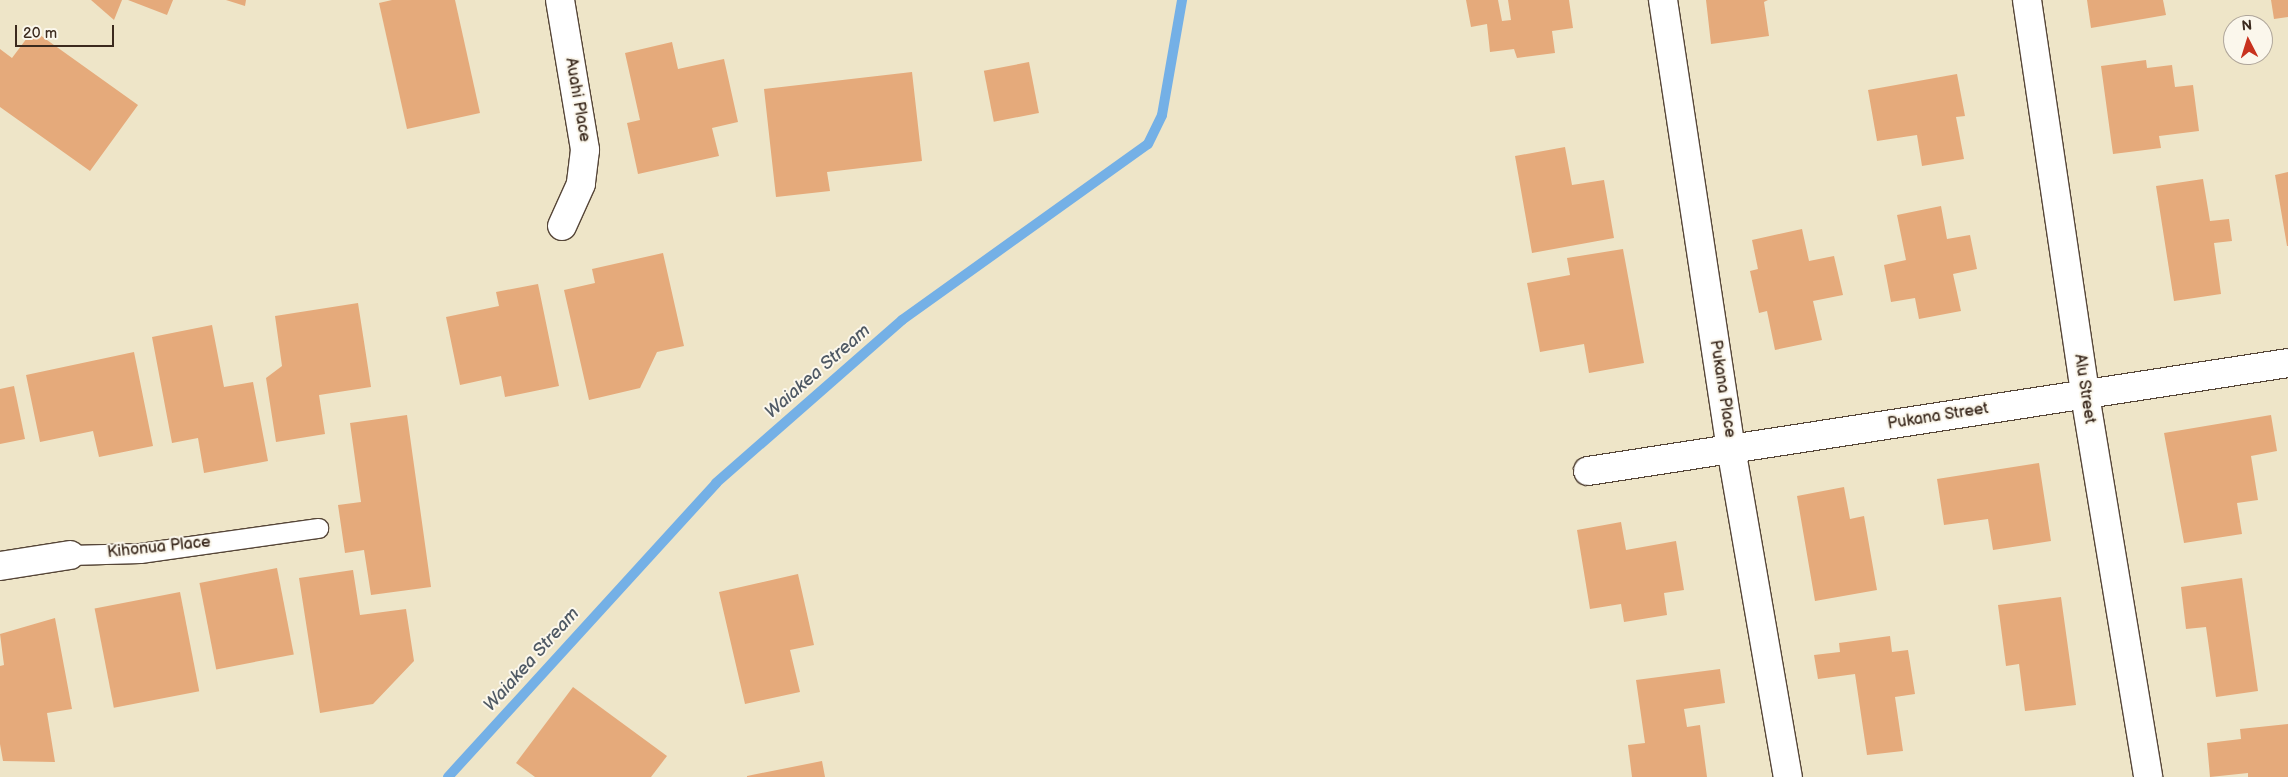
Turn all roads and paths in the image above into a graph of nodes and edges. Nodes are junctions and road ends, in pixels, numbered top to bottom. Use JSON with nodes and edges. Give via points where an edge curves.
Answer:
{"nodes":[{"id":1,"x":560,"y":0,"type":"edge"},
{"id":2,"x":1663,"y":0,"type":"edge"},
{"id":3,"x":2027,"y":0,"type":"edge"},
{"id":4,"x":562,"y":226,"type":"dead end"},
{"id":5,"x":2288,"y":363,"type":"edge"},
{"id":6,"x":2085,"y":395,"type":"junction"},
{"id":7,"x":1731,"y":448,"type":"junction"},
{"id":8,"x":1588,"y":471,"type":"dead end"},
{"id":9,"x":318,"y":528,"type":"dead end"},
{"id":10,"x":70,"y":555,"type":"joint"},
{"id":11,"x":0,"y":566,"type":"edge"},
{"id":12,"x":1788,"y":777,"type":"edge"},
{"id":13,"x":2148,"y":777,"type":"edge"}],
"edges":[{"from":1,"to":4,"type":"street","name":"Auahi Place","via":[[585,150],[581,184]]},
{"from":2,"to":7,"type":"street","name":"Pukana Place"},
{"from":3,"to":6,"type":"street","name":"Alu Street"},
{"from":5,"to":6,"type":"street","name":"Pukana Street"},
{"from":6,"to":7,"type":"street","name":"Pukana Street"},
{"from":6,"to":13,"type":"street","name":"Alu Street"},
{"from":7,"to":8,"type":"street","name":"Pukana Street"},
{"from":7,"to":12,"type":"street","name":"Pukana Place"},
{"from":9,"to":10,"type":"lane","name":"Kihonua Place","via":[[140,553]]},
{"from":10,"to":11,"type":"street","name":"Kihonua Place"}]}
